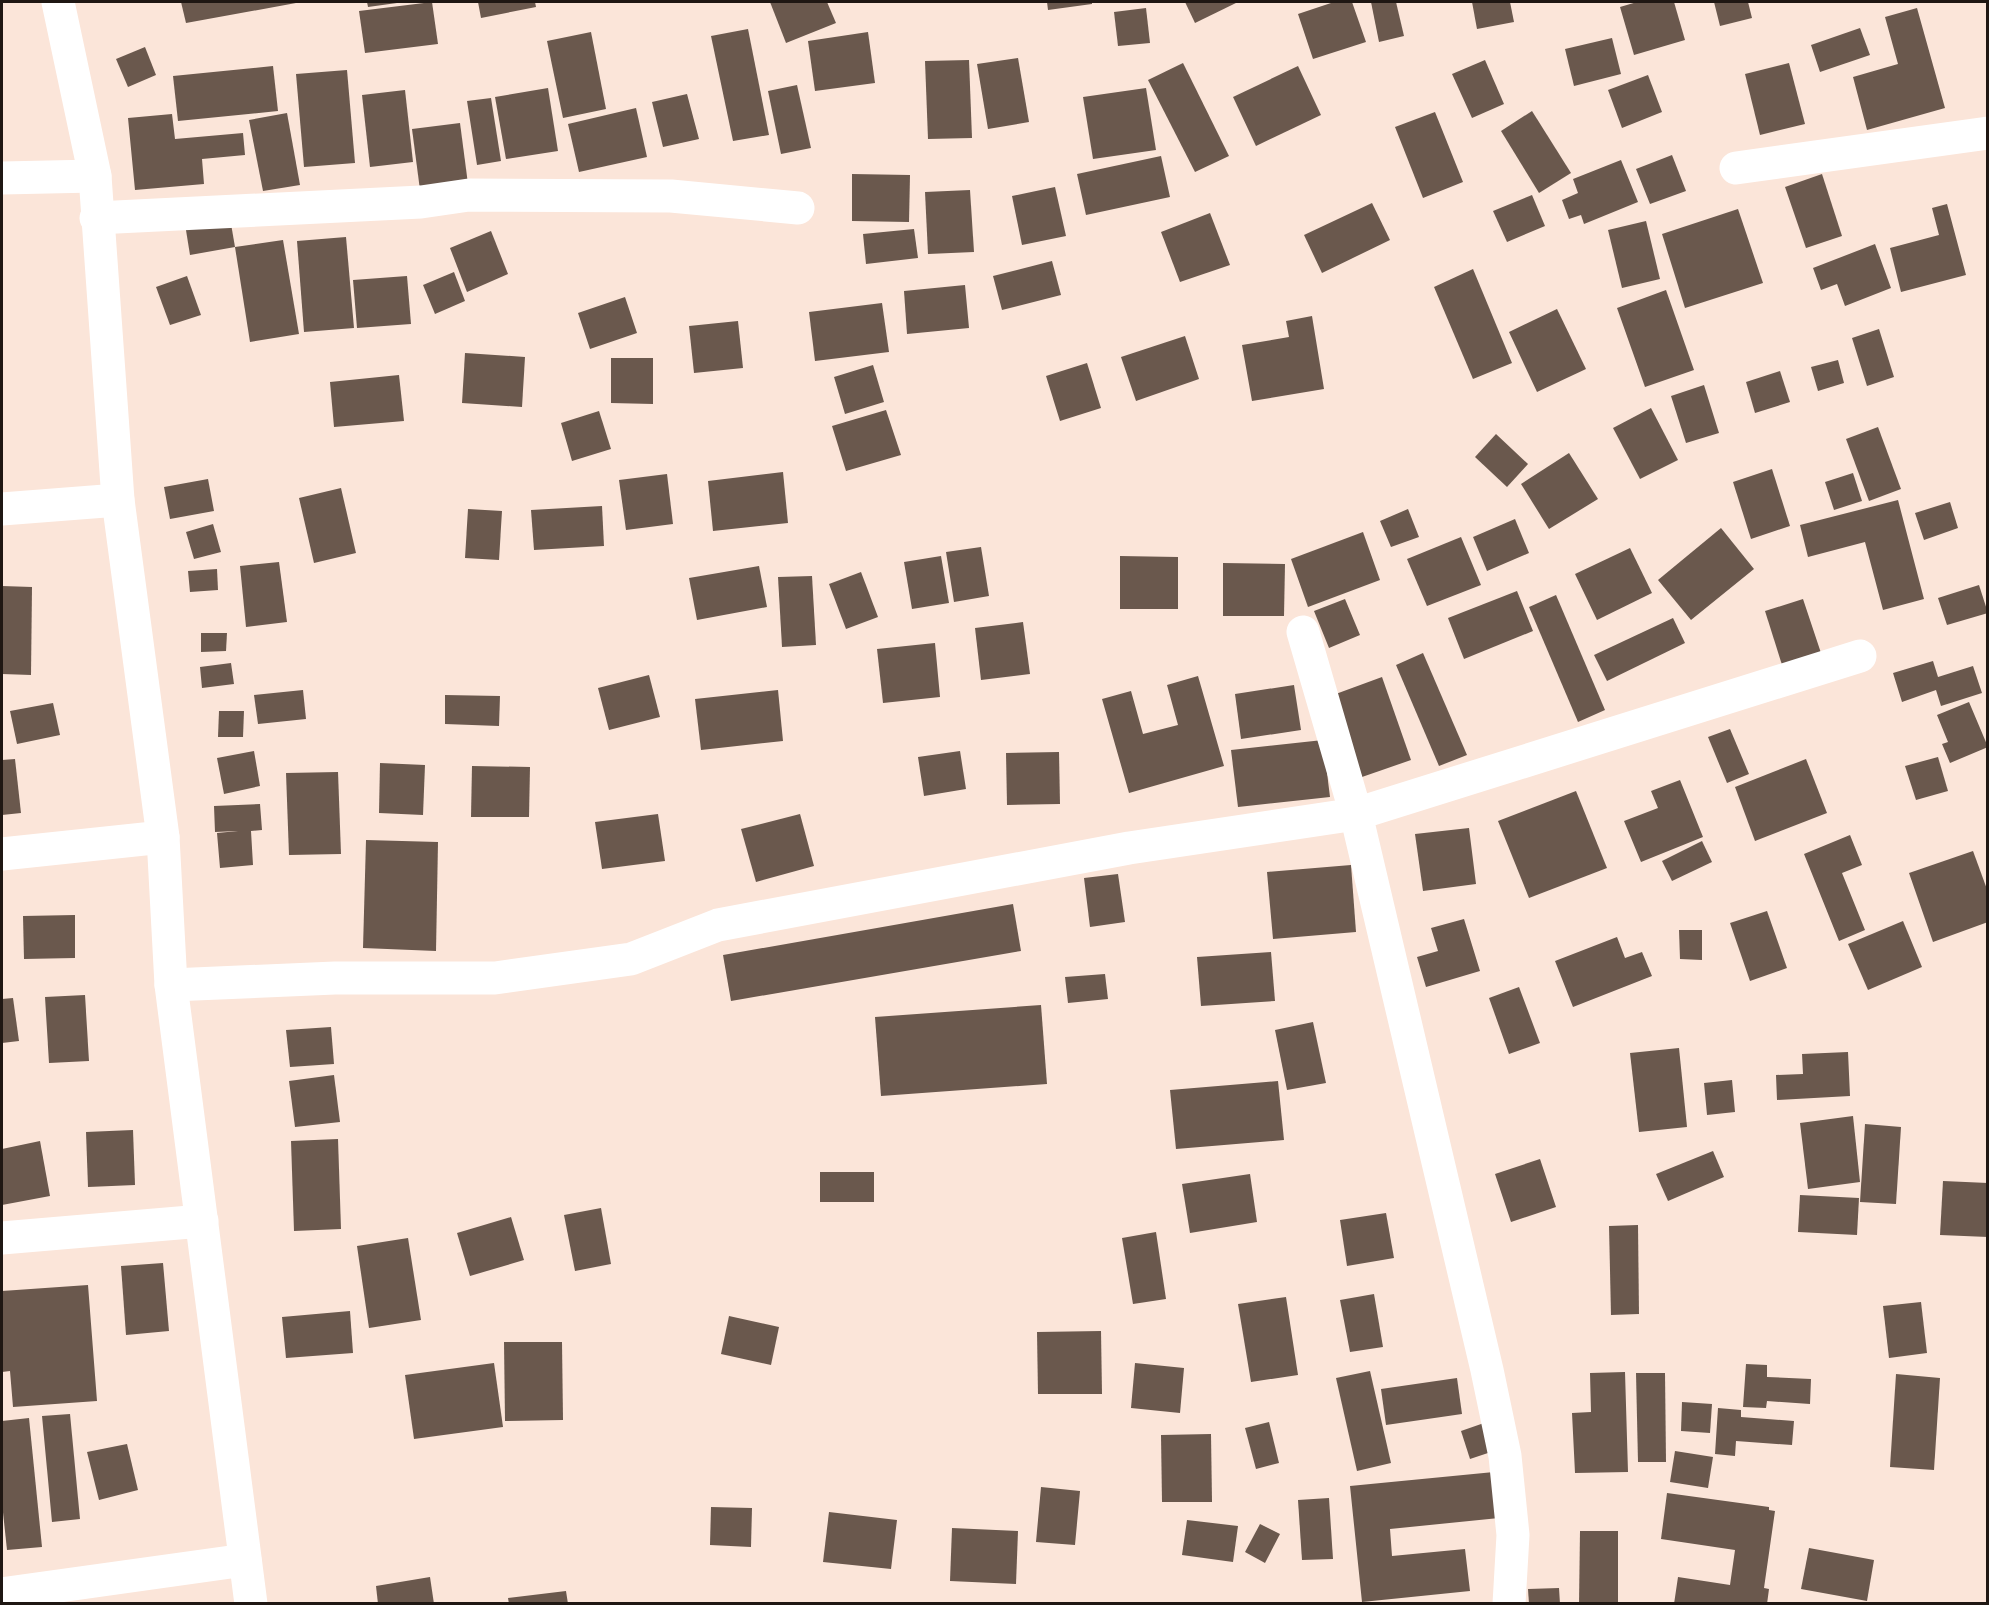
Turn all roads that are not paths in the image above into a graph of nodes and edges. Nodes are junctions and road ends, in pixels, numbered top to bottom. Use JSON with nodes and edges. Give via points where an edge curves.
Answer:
{"nodes":[{"id":1,"x":58,"y":2,"type":"edge"},
{"id":2,"x":1988,"y":133,"type":"edge"},
{"id":3,"x":1736,"y":168,"type":"dead end"},
{"id":4,"x":95,"y":176,"type":"junction"},
{"id":5,"x":2,"y":178,"type":"edge"},
{"id":6,"x":798,"y":208,"type":"dead end"},
{"id":7,"x":96,"y":218,"type":"junction"},
{"id":8,"x":118,"y":500,"type":"junction"},
{"id":9,"x":2,"y":509,"type":"edge"},
{"id":10,"x":1303,"y":632,"type":"dead end"},
{"id":11,"x":1860,"y":656,"type":"dead end"},
{"id":12,"x":1356,"y":814,"type":"junction"},
{"id":13,"x":163,"y":837,"type":"junction"},
{"id":14,"x":2,"y":854,"type":"edge"},
{"id":15,"x":171,"y":985,"type":"junction"},
{"id":16,"x":202,"y":1221,"type":"junction"},
{"id":17,"x":2,"y":1238,"type":"edge"},
{"id":18,"x":245,"y":1560,"type":"junction"},
{"id":19,"x":2,"y":1594,"type":"edge"},
{"id":20,"x":250,"y":1604,"type":"edge"},
{"id":21,"x":1509,"y":1604,"type":"edge"}],
"edges":[{"from":1,"to":4,"type":"main road"},
{"from":2,"to":3,"type":"main road"},
{"from":4,"to":5,"type":"main road"},
{"from":4,"to":7,"type":"main road"},
{"from":6,"to":7,"type":"main road","via":[[671,196],[469,195],[421,202]]},
{"from":7,"to":8,"type":"main road"},
{"from":8,"to":9,"type":"main road"},
{"from":8,"to":13,"type":"main road"},
{"from":10,"to":12,"type":"main road"},
{"from":11,"to":12,"type":"main road"},
{"from":12,"to":15,"type":"main road","via":[[1129,848],[718,925],[620,961],[495,978],[335,978]]},
{"from":12,"to":21,"type":"main road","via":[[1505,1456],[1513,1535]]},
{"from":13,"to":14,"type":"main road"},
{"from":13,"to":15,"type":"main road"},
{"from":15,"to":16,"type":"main road"},
{"from":16,"to":17,"type":"main road"},
{"from":16,"to":18,"type":"main road"},
{"from":18,"to":19,"type":"main road"},
{"from":18,"to":20,"type":"main road"}]}
